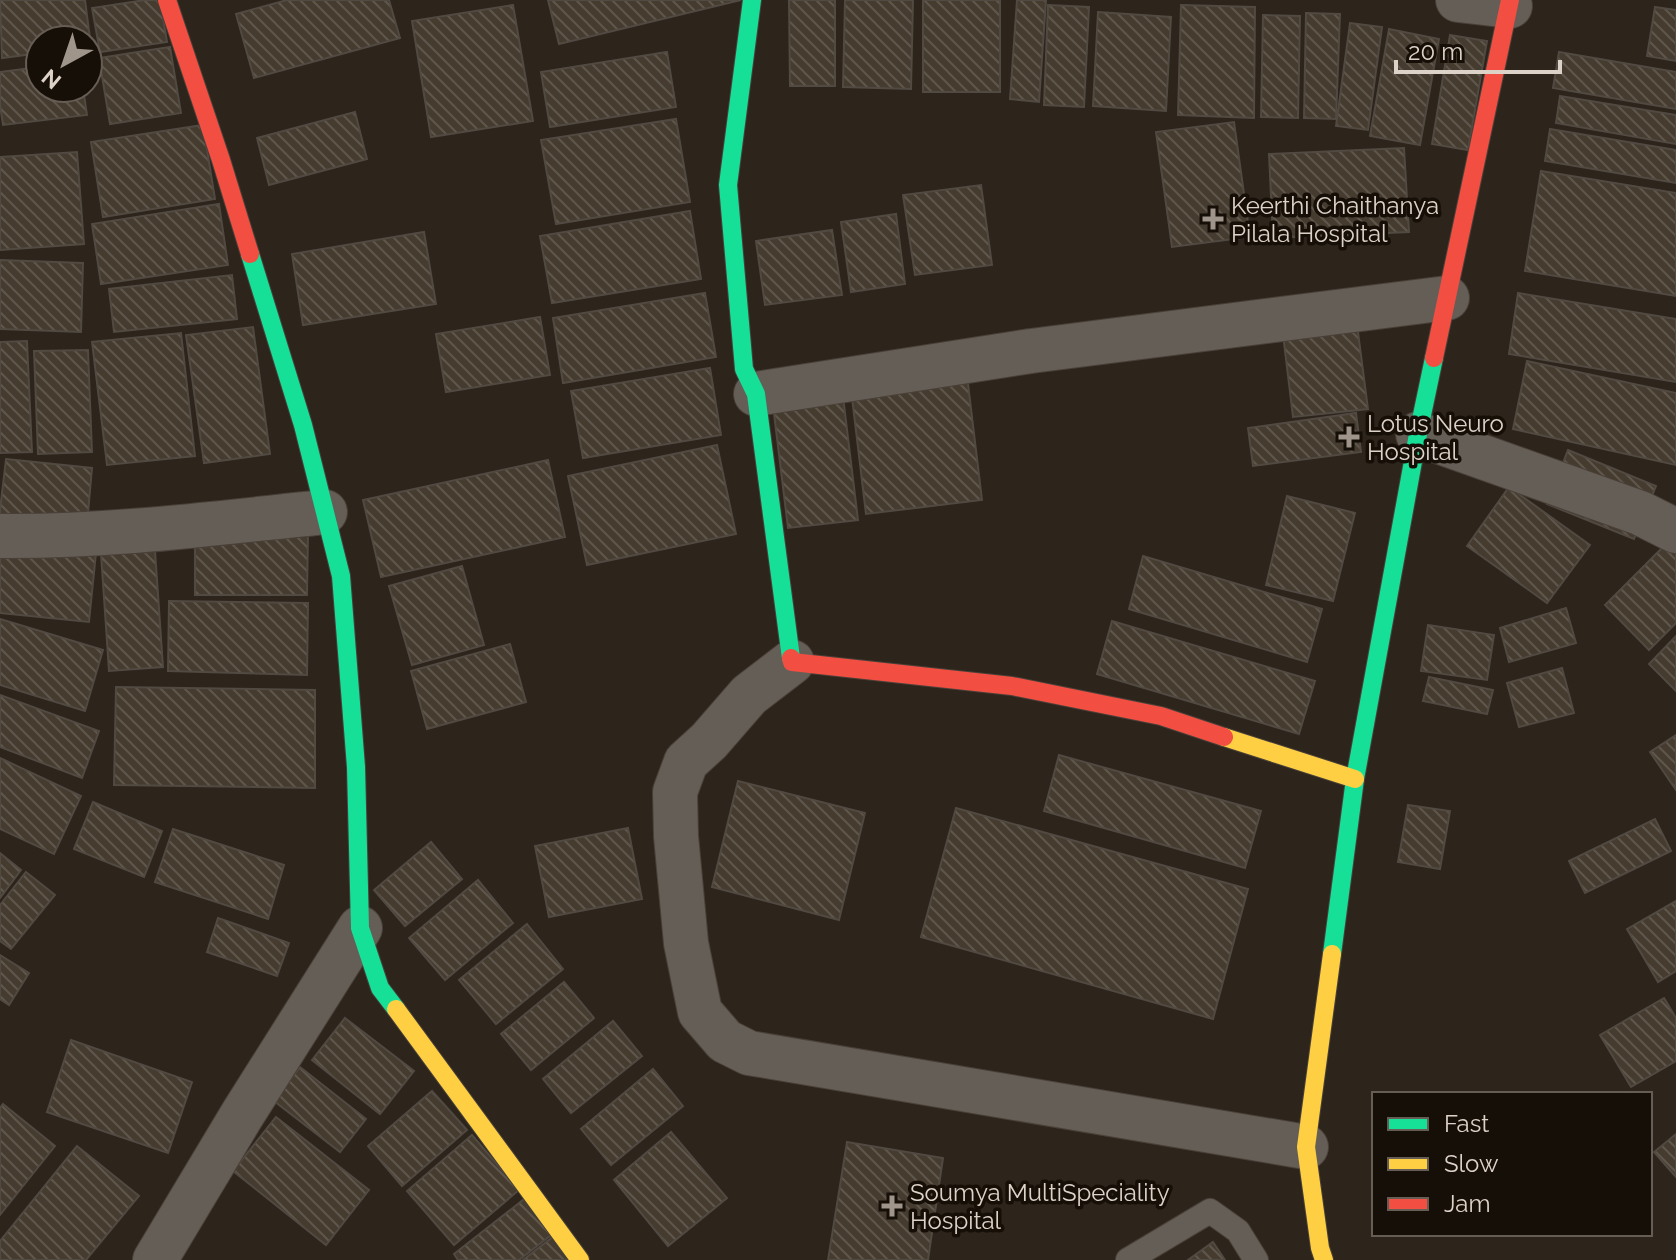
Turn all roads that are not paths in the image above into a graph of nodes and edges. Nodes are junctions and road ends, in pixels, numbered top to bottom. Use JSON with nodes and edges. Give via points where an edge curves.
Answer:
{"nodes":[{"id":1,"x":167,"y":0,"type":"edge"},
{"id":2,"x":752,"y":0,"type":"edge"},
{"id":3,"x":1458,"y":0,"type":"edge"},
{"id":4,"x":1510,"y":3,"type":"edge"},
{"id":5,"x":1447,"y":298,"type":"junction"},
{"id":6,"x":756,"y":394,"type":"junction"},
{"id":7,"x":1418,"y":434,"type":"junction"},
{"id":8,"x":325,"y":512,"type":"junction"},
{"id":9,"x":1676,"y":531,"type":"edge"},
{"id":10,"x":0,"y":536,"type":"edge"},
{"id":11,"x":792,"y":662,"type":"junction"},
{"id":12,"x":1355,"y":779,"type":"junction"},
{"id":13,"x":360,"y":928,"type":"junction"},
{"id":14,"x":1306,"y":1147,"type":"junction"},
{"id":15,"x":155,"y":1260,"type":"edge"},
{"id":16,"x":580,"y":1260,"type":"edge"},
{"id":17,"x":1128,"y":1260,"type":"edge"},
{"id":18,"x":1256,"y":1260,"type":"edge"},
{"id":19,"x":1324,"y":1260,"type":"edge"}],
"edges":[{"from":1,"to":8,"type":"street","via":[[231,190]]},
{"from":2,"to":6,"type":"street","via":[[728,185],[744,369]]},
{"from":3,"to":4,"type":"street"},
{"from":4,"to":5,"type":"street"},
{"from":5,"to":6,"type":"street","via":[[1031,351]]},
{"from":5,"to":7,"type":"street"},
{"from":6,"to":11,"type":"street"},
{"from":7,"to":9,"type":"street","via":[[1640,513]]},
{"from":7,"to":12,"type":"street"},
{"from":8,"to":10,"type":"street","via":[[152,530]]},
{"from":8,"to":13,"type":"street","via":[[341,576],[356,767]]},
{"from":11,"to":12,"type":"street","via":[[1012,686],[1161,716]]},
{"from":11,"to":14,"type":"street","via":[[749,695],[686,762],[675,792],[686,943],[700,1012],[725,1041],[749,1053]]},
{"from":12,"to":14,"type":"street"},
{"from":13,"to":15,"type":"street"},
{"from":13,"to":16,"type":"street","via":[[380,988]]},
{"from":14,"to":19,"type":"street"},
{"from":17,"to":18,"type":"lane","via":[[1210,1211],[1238,1231]]}]}
